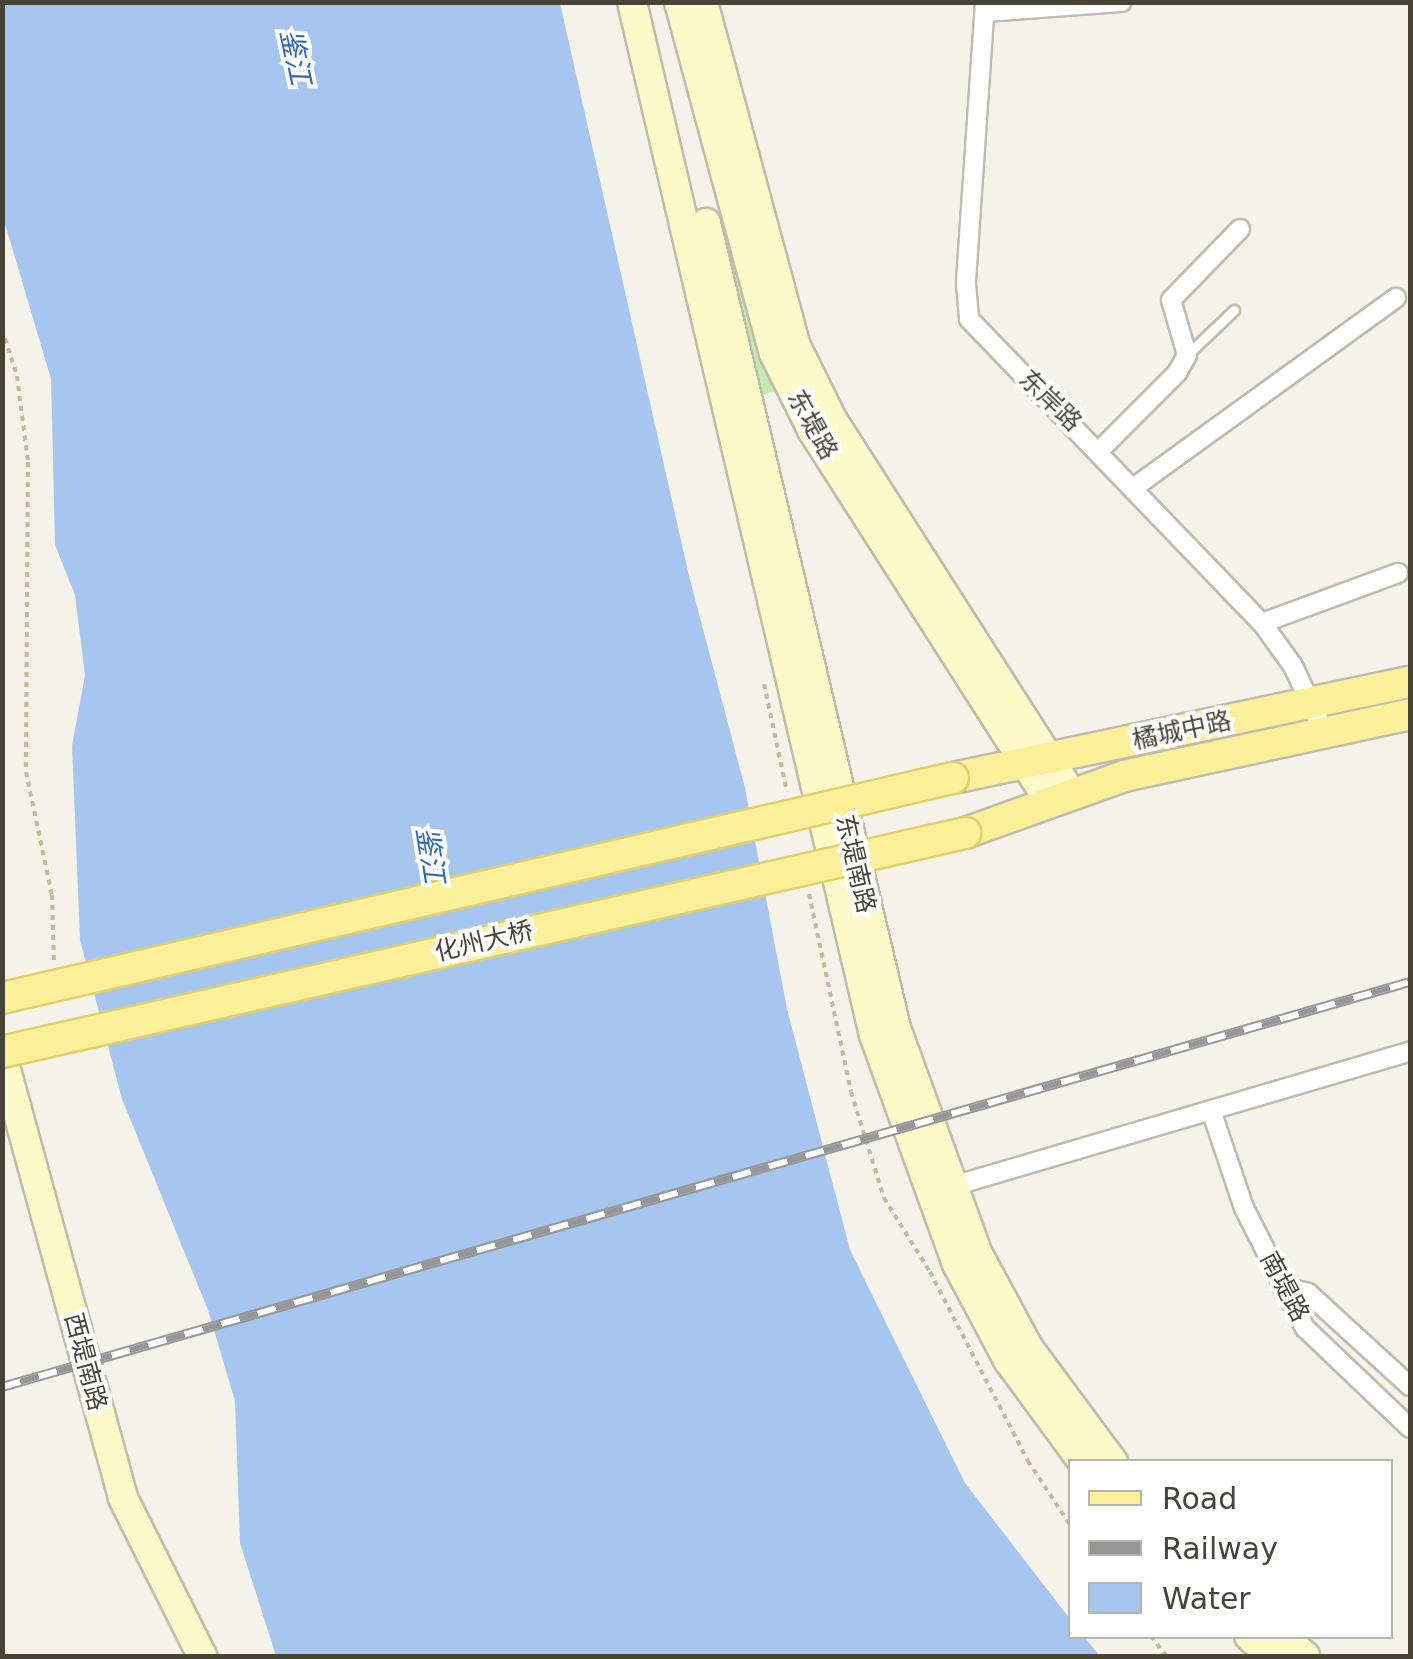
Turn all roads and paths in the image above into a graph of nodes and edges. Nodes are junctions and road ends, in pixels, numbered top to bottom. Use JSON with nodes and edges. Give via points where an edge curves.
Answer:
{"nodes":[{"id":1,"x":632,"y":2,"type":"edge"},
{"id":2,"x":679,"y":2,"type":"edge"},
{"id":3,"x":703,"y":2,"type":"edge"},
{"id":4,"x":1122,"y":2,"type":"edge"},
{"id":5,"x":985,"y":7,"type":"edge"},
{"id":6,"x":739,"y":186,"type":"junction"},
{"id":7,"x":706,"y":224,"type":"junction"},
{"id":8,"x":1240,"y":229,"type":"dead end"},
{"id":9,"x":688,"y":247,"type":"junction"},
{"id":10,"x":1396,"y":298,"type":"dead end"},
{"id":11,"x":1234,"y":310,"type":"dead end"},
{"id":12,"x":2,"y":330,"type":"edge"},
{"id":13,"x":1186,"y":355,"type":"junction"},
{"id":14,"x":799,"y":404,"type":"junction"},
{"id":15,"x":754,"y":415,"type":"junction"},
{"id":16,"x":1100,"y":450,"type":"junction"},
{"id":17,"x":1136,"y":486,"type":"junction"},
{"id":18,"x":1398,"y":573,"type":"dead end"},
{"id":19,"x":1262,"y":623,"type":"junction"},
{"id":20,"x":1410,"y":682,"type":"edge"},
{"id":21,"x":1311,"y":704,"type":"junction"},
{"id":22,"x":1410,"y":714,"type":"edge"},
{"id":23,"x":1324,"y":732,"type":"junction"},
{"id":24,"x":1038,"y":761,"type":"junction"},
{"id":25,"x":1061,"y":798,"type":"junction"},
{"id":26,"x":965,"y":832,"type":"joint"},
{"id":27,"x":55,"y":976,"type":"dead end"},
{"id":28,"x":2,"y":998,"type":"edge"},
{"id":29,"x":1410,"y":1051,"type":"edge"},
{"id":30,"x":2,"y":1053,"type":"edge"},
{"id":31,"x":1211,"y":1110,"type":"junction"},
{"id":32,"x":941,"y":1190,"type":"junction"},
{"id":33,"x":1283,"y":1287,"type":"junction"},
{"id":34,"x":1410,"y":1386,"type":"edge"},
{"id":35,"x":1410,"y":1428,"type":"edge"},
{"id":36,"x":1081,"y":1459,"type":"edge"},
{"id":37,"x":1111,"y":1459,"type":"edge"},
{"id":38,"x":1252,"y":1639,"type":"edge"},
{"id":39,"x":1286,"y":1639,"type":"edge"},
{"id":40,"x":202,"y":1656,"type":"edge"},
{"id":41,"x":1271,"y":1656,"type":"edge"},
{"id":42,"x":1305,"y":1656,"type":"edge"}],
"edges":[{"from":1,"to":9,"type":"main road","name":"东堤南路"},
{"from":2,"to":6,"type":"main road","name":"东堤路"},
{"from":3,"to":6,"type":"main road","name":"东堤路"},
{"from":4,"to":5,"type":"street"},
{"from":5,"to":16,"type":"street","name":"东岸路","via":[[968,316]]},
{"from":6,"to":7,"type":"main road"},
{"from":6,"to":14,"type":"main road","name":"东堤路","via":[[756,304]]},
{"from":6,"to":24,"type":"main road","name":"东堤路","via":[[778,297],[832,418]]},
{"from":7,"to":9,"type":"main road"},
{"from":7,"to":15,"type":"main road","name":"东堤南路"},
{"from":8,"to":13,"type":"street","via":[[1170,300]]},
{"from":9,"to":32,"type":"main road","name":"东堤南路","via":[[874,1035]]},
{"from":10,"to":17,"type":"street"},
{"from":11,"to":13,"type":"lane"},
{"from":12,"to":27,"type":"path","via":[[18,376],[28,462],[26,772],[52,894]]},
{"from":13,"to":16,"type":"street","via":[[1177,373]]},
{"from":14,"to":15,"type":"main road"},
{"from":14,"to":24,"type":"main road","name":"东堤路"},
{"from":15,"to":32,"type":"main road","name":"东堤南路","via":[[873,940]]},
{"from":16,"to":17,"type":"street","name":"东岸路"},
{"from":17,"to":19,"type":"street","name":"东岸路"},
{"from":18,"to":19,"type":"street"},
{"from":19,"to":21,"type":"street","name":"东岸路"},
{"from":20,"to":21,"type":"main road","name":"橘城中路"},
{"from":21,"to":23,"type":"street","name":"东岸路"},
{"from":21,"to":24,"type":"main road","name":"橘城中路"},
{"from":22,"to":23,"type":"main road","name":"橘城中路"},
{"from":23,"to":25,"type":"main road","name":"橘城中路","via":[[1124,776]]},
{"from":24,"to":25,"type":"main road","name":"东堤路"},
{"from":24,"to":28,"type":"main road","name":"橘城中路","bridge":true},
{"from":25,"to":26,"type":"main road","name":"橘城中路"},
{"from":26,"to":30,"type":"main road","name":"化州大桥","bridge":true},
{"from":29,"to":31,"type":"street"},
{"from":30,"to":40,"type":"main road","name":"西堤南路","via":[[123,1498]]},
{"from":31,"to":32,"type":"street"},
{"from":31,"to":33,"type":"street","name":"南堤路","via":[[1222,1157]]},
{"from":32,"to":36,"type":"main road","name":"东堤南路","via":[[957,1264],[1008,1360]]},
{"from":32,"to":37,"type":"main road","name":"东堤南路","via":[[1028,1347]]},
{"from":33,"to":34,"type":"street","via":[[1308,1293]]},
{"from":33,"to":35,"type":"street","name":"南堤路","via":[[1305,1328]]},
{"from":38,"to":41,"type":"main road"},
{"from":39,"to":42,"type":"main road"}]}
